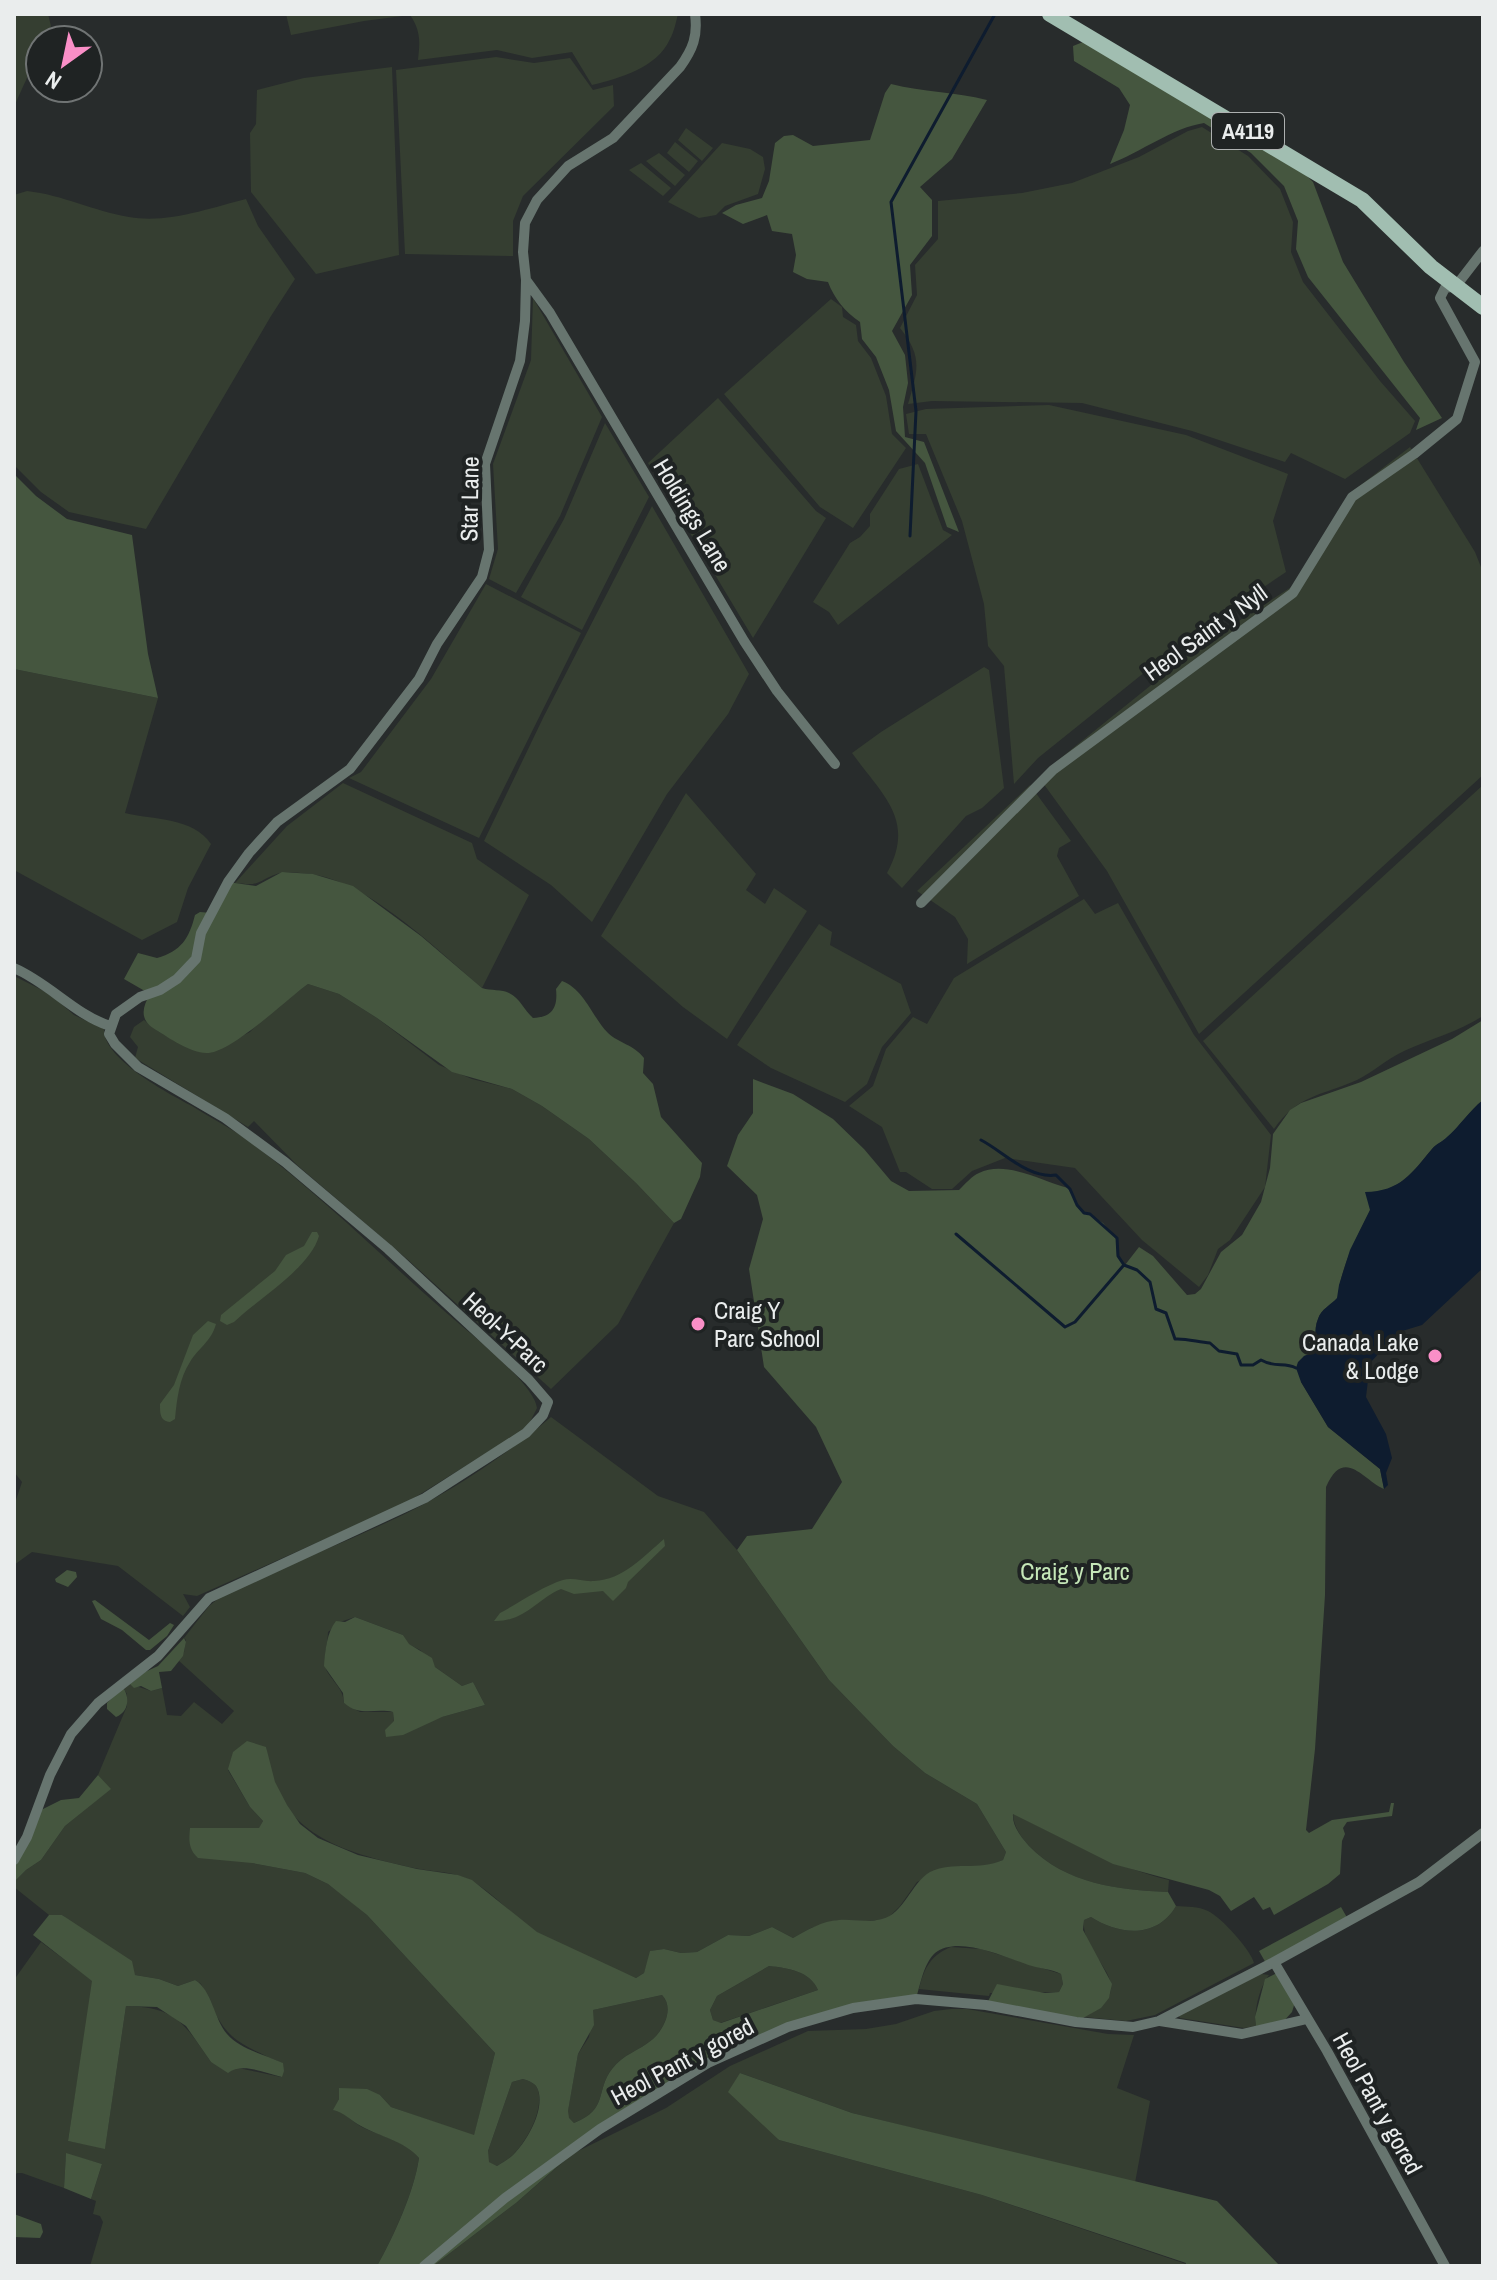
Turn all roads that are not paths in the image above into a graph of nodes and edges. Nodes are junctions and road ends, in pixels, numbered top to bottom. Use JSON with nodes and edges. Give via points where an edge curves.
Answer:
{"nodes":[{"id":1,"x":695,"y":14,"type":"edge"},
{"id":2,"x":1050,"y":14,"type":"edge"},
{"id":3,"x":1483,"y":251,"type":"edge"},
{"id":4,"x":526,"y":280,"type":"junction"},
{"id":5,"x":1456,"y":286,"type":"junction"},
{"id":6,"x":1483,"y":307,"type":"edge"},
{"id":7,"x":835,"y":764,"type":"dead end"},
{"id":8,"x":921,"y":903,"type":"dead end"},
{"id":9,"x":14,"y":968,"type":"edge"},
{"id":10,"x":110,"y":1026,"type":"junction"},
{"id":11,"x":1483,"y":1833,"type":"edge"},
{"id":12,"x":14,"y":1860,"type":"edge"},
{"id":13,"x":1274,"y":1962,"type":"junction"},
{"id":14,"x":1307,"y":2019,"type":"junction"},
{"id":15,"x":1159,"y":2021,"type":"junction"},
{"id":16,"x":424,"y":2266,"type":"edge"},
{"id":17,"x":1445,"y":2266,"type":"edge"}],
"edges":[{"from":1,"to":4,"type":"street","name":"Star Lane","via":[[697,33],[680,67],[613,138],[568,166],[537,200],[525,223]]},
{"from":2,"to":5,"type":"main road","number":"A4119","via":[[1362,200]]},
{"from":3,"to":5,"type":"street","name":"Heol Saint y Nyll"},
{"from":4,"to":7,"type":"street","name":"Holdings Lane","via":[[744,641]]},
{"from":4,"to":10,"type":"street","name":"Star Lane","via":[[520,361],[485,464],[489,550],[482,577],[419,679],[350,769],[277,822],[235,872],[201,933],[196,959],[177,979],[116,1014]]},
{"from":5,"to":6,"type":"main road","number":"A4119"},
{"from":5,"to":8,"type":"street","name":"Heol Saint y Nyll","via":[[1445,288],[1440,298],[1475,362],[1457,419],[1352,497],[1293,593],[1053,770]]},
{"from":9,"to":10,"type":"street"},
{"from":10,"to":12,"type":"street","name":"Heol-Y-Parc","via":[[115,1044],[138,1067],[246,1132],[388,1249],[548,1402],[526,1433],[425,1498],[209,1598],[158,1656],[98,1703],[71,1734]]},
{"from":11,"to":13,"type":"street","name":"Heol Pant y gored","via":[[1419,1882]]},
{"from":13,"to":14,"type":"street","name":"Heol Pant y gored"},
{"from":13,"to":15,"type":"street","name":"Heol Pant y gored"},
{"from":14,"to":15,"type":"street","via":[[1242,2034]]},
{"from":14,"to":17,"type":"street","name":"Heol Pant y gored"},
{"from":15,"to":16,"type":"street","name":"Heol Pant y gored","via":[[1114,2027],[916,1999],[853,2008],[788,2027],[708,2063],[600,2129]]}]}
